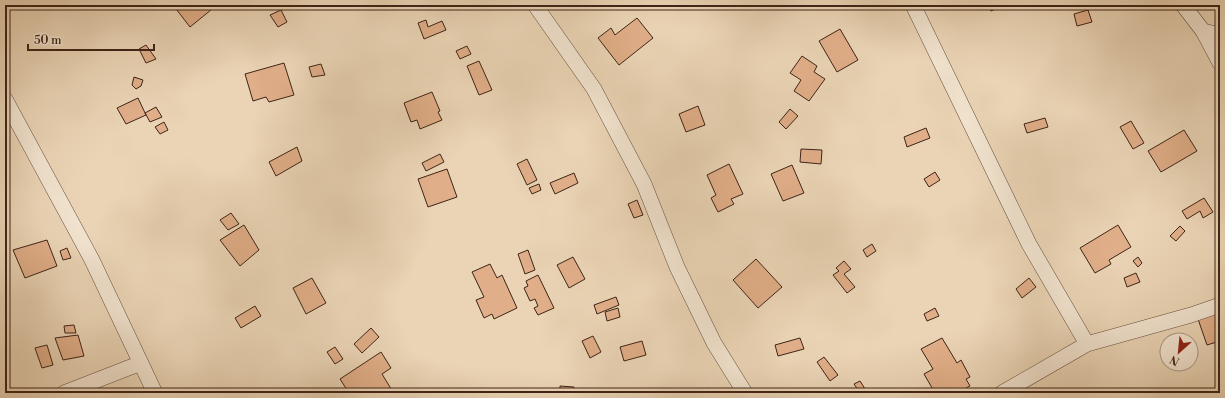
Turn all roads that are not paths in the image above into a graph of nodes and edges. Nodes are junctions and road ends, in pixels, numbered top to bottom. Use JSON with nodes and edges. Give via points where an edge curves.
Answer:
{"nodes":[{"id":1,"x":535,"y":5,"type":"edge"},
{"id":2,"x":913,"y":5,"type":"edge"},
{"id":3,"x":1183,"y":5,"type":"edge"},
{"id":4,"x":1203,"y":31,"type":"junction"},
{"id":5,"x":1220,"y":35,"type":"edge"},
{"id":6,"x":1220,"y":63,"type":"edge"},
{"id":7,"x":5,"y":99,"type":"edge"},
{"id":8,"x":1220,"y":305,"type":"edge"},
{"id":9,"x":1087,"y":344,"type":"junction"},
{"id":10,"x":141,"y":363,"type":"junction"},
{"id":11,"x":64,"y":393,"type":"edge"},
{"id":12,"x":155,"y":393,"type":"edge"},
{"id":13,"x":745,"y":393,"type":"edge"},
{"id":14,"x":1002,"y":393,"type":"edge"}],
"edges":[{"from":1,"to":13,"type":"street","via":[[594,89],[644,184],[677,267],[714,343]]},
{"from":2,"to":9,"type":"street","via":[[1029,244]]},
{"from":3,"to":4,"type":"street"},
{"from":4,"to":5,"type":"street"},
{"from":4,"to":6,"type":"street"},
{"from":7,"to":10,"type":"street","via":[[92,260]]},
{"from":8,"to":9,"type":"street"},
{"from":9,"to":14,"type":"street"},
{"from":10,"to":11,"type":"street"},
{"from":10,"to":12,"type":"street"}]}
